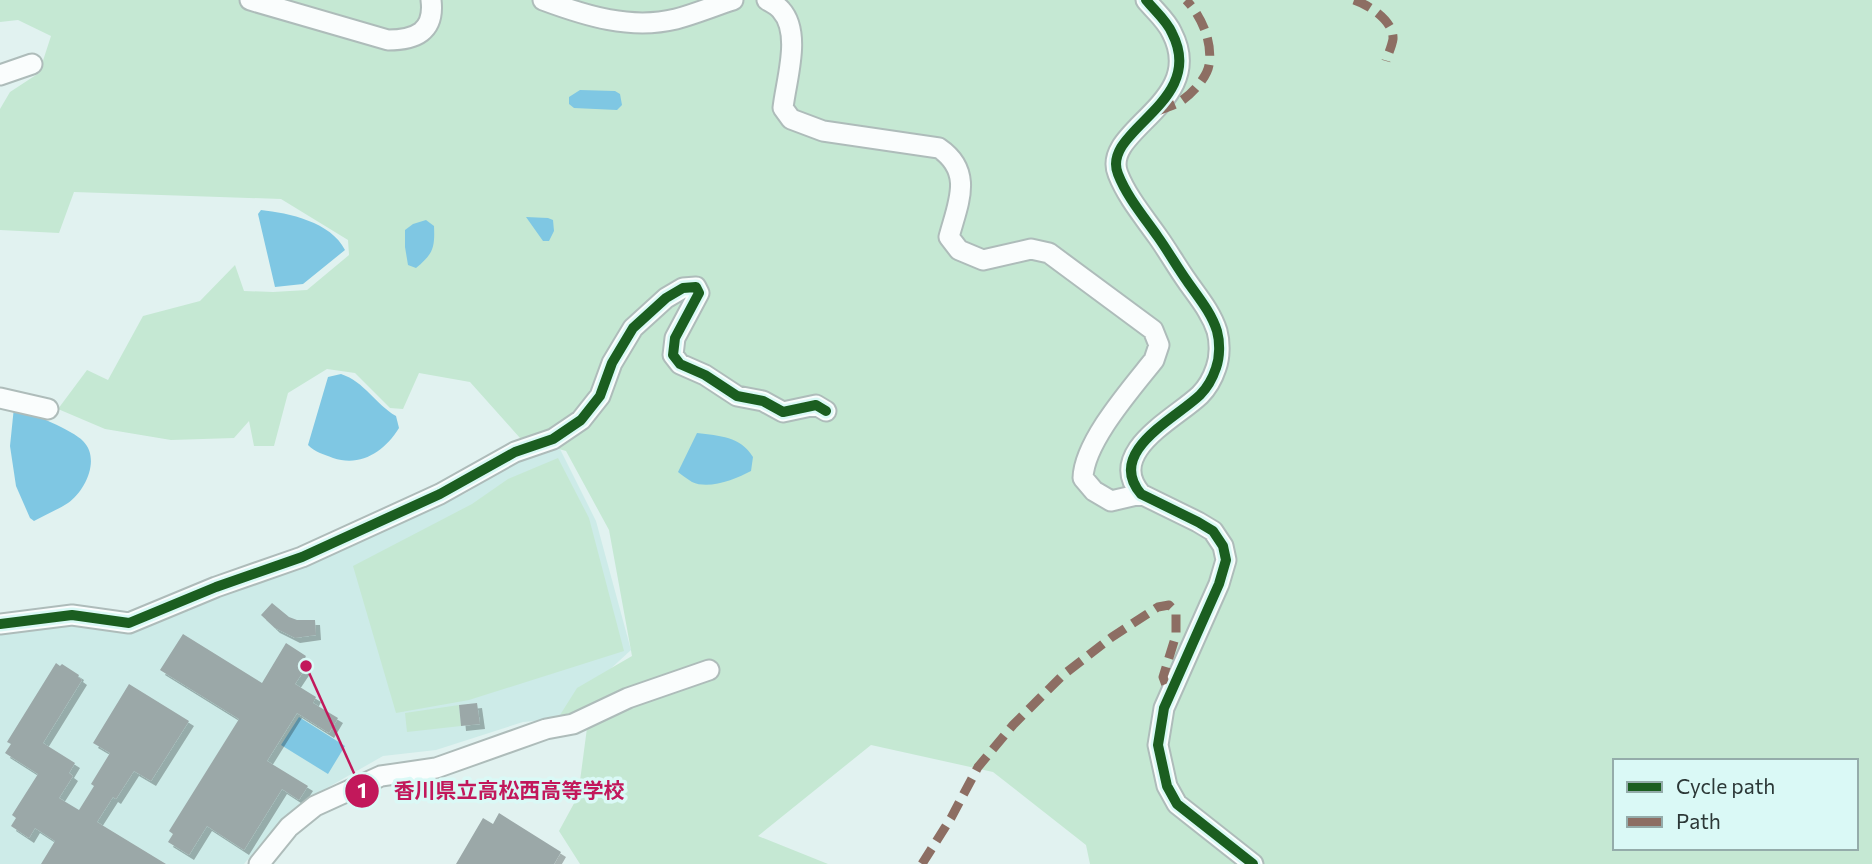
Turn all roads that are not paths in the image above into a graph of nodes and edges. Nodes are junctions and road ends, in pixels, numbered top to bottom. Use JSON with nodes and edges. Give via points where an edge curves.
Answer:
{"nodes":[{"id":1,"x":250,"y":0,"type":"edge"},
{"id":2,"x":431,"y":0,"type":"edge"},
{"id":3,"x":543,"y":0,"type":"edge"},
{"id":4,"x":733,"y":0,"type":"edge"},
{"id":5,"x":767,"y":0,"type":"edge"},
{"id":6,"x":1146,"y":0,"type":"edge"},
{"id":7,"x":32,"y":64,"type":"dead end"},
{"id":8,"x":0,"y":75,"type":"edge"},
{"id":9,"x":0,"y":398,"type":"edge"},
{"id":10,"x":48,"y":409,"type":"dead end"},
{"id":11,"x":826,"y":411,"type":"dead end"},
{"id":12,"x":1141,"y":495,"type":"junction"},
{"id":13,"x":0,"y":624,"type":"edge"},
{"id":14,"x":709,"y":670,"type":"dead end"},
{"id":15,"x":259,"y":864,"type":"edge"},
{"id":16,"x":1253,"y":864,"type":"edge"}],
"edges":[{"from":1,"to":2,"type":"street","via":[[388,40],[409,40],[425,30],[433,13]]},
{"from":3,"to":4,"type":"street","via":[[606,21],[640,23],[675,19]]},
{"from":5,"to":12,"type":"street","via":[[781,9],[791,27],[783,108],[791,119],[822,131],[939,148],[952,157],[960,173],[949,237],[959,250],[983,260],[1031,249],[1049,253],[1153,330],[1159,345],[1154,360],[1095,440],[1083,478],[1111,501]]},
{"from":6,"to":12,"type":"street","via":[[1172,33],[1179,55],[1178,74],[1156,111],[1123,142],[1116,155],[1117,172],[1210,313],[1219,352],[1216,367],[1199,395],[1155,430],[1132,461],[1130,476]]},
{"from":7,"to":8,"type":"street"},
{"from":9,"to":10,"type":"street"},
{"from":11,"to":13,"type":"street","via":[[816,405],[783,412],[763,401],[737,396],[680,364],[673,355],[675,338],[699,293],[696,287],[683,288],[633,328],[612,363],[600,396],[581,419],[553,439],[515,452],[440,494],[302,558],[216,587],[130,624],[72,615]]},
{"from":12,"to":16,"type":"street","via":[[1213,531],[1223,546],[1226,560],[1219,584],[1164,708],[1158,746],[1167,786],[1177,804]]},
{"from":14,"to":15,"type":"street","via":[[628,698],[573,724],[436,768],[381,776],[315,806],[289,827]]}]}
